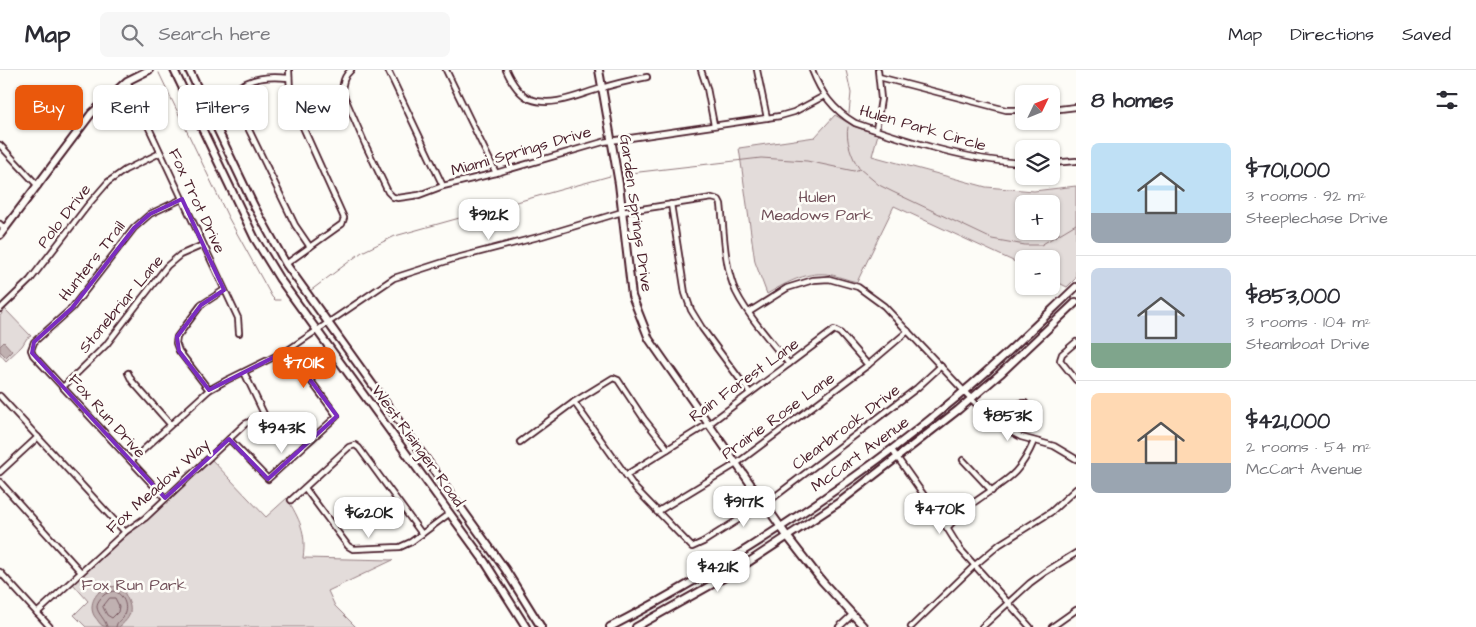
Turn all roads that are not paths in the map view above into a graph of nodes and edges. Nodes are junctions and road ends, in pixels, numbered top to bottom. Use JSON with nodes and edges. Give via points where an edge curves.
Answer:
{"nodes":[{"id":1,"x":149,"y":70,"type":"edge"},
{"id":2,"x":174,"y":70,"type":"edge"},
{"id":3,"x":189,"y":70,"type":"edge"},
{"id":4,"x":290,"y":70,"type":"edge"},
{"id":5,"x":351,"y":70,"type":"edge"},
{"id":6,"x":388,"y":70,"type":"edge"},
{"id":7,"x":446,"y":70,"type":"edge"},
{"id":8,"x":506,"y":70,"type":"edge"},
{"id":9,"x":599,"y":70,"type":"edge"},
{"id":10,"x":702,"y":70,"type":"edge"},
{"id":11,"x":757,"y":70,"type":"edge"},
{"id":12,"x":812,"y":70,"type":"edge"},
{"id":13,"x":878,"y":70,"type":"edge"},
{"id":14,"x":647,"y":77,"type":"dead end"},
{"id":15,"x":879,"y":77,"type":"junction"},
{"id":16,"x":289,"y":78,"type":"junction"},
{"id":17,"x":127,"y":81,"type":"junction"},
{"id":18,"x":603,"y":87,"type":"junction"},
{"id":19,"x":824,"y":96,"type":"junction"},
{"id":20,"x":1076,"y":107,"type":"edge"},
{"id":21,"x":1060,"y":109,"type":"edge"},
{"id":22,"x":1015,"y":110,"type":"edge"},
{"id":23,"x":767,"y":118,"type":"junction"},
{"id":24,"x":714,"y":125,"type":"junction"},
{"id":25,"x":876,"y":130,"type":"junction"},
{"id":26,"x":612,"y":140,"type":"junction"},
{"id":27,"x":0,"y":145,"type":"edge"},
{"id":28,"x":160,"y":153,"type":"junction"},
{"id":29,"x":1076,"y":161,"type":"edge"},
{"id":30,"x":1060,"y":162,"type":"edge"},
{"id":31,"x":1015,"y":163,"type":"edge"},
{"id":32,"x":496,"y":173,"type":"junction"},
{"id":33,"x":38,"y":186,"type":"junction"},
{"id":34,"x":443,"y":186,"type":"junction"},
{"id":35,"x":182,"y":199,"type":"junction"},
{"id":36,"x":671,"y":204,"type":"junction"},
{"id":37,"x":622,"y":212,"type":"junction"},
{"id":38,"x":0,"y":224,"type":"edge"},
{"id":39,"x":5,"y":230,"type":"junction"},
{"id":40,"x":0,"y":236,"type":"edge"},
{"id":41,"x":203,"y":245,"type":"junction"},
{"id":42,"x":310,"y":247,"type":"junction"},
{"id":43,"x":286,"y":264,"type":"junction"},
{"id":44,"x":1076,"y":287,"type":"edge"},
{"id":45,"x":224,"y":290,"type":"junction"},
{"id":46,"x":1076,"y":302,"type":"edge"},
{"id":47,"x":0,"y":309,"type":"edge"},
{"id":48,"x":749,"y":312,"type":"junction"},
{"id":49,"x":327,"y":324,"type":"junction"},
{"id":50,"x":316,"y":330,"type":"junction"},
{"id":51,"x":908,"y":331,"type":"junction"},
{"id":52,"x":239,"y":332,"type":"dead end"},
{"id":53,"x":1076,"y":342,"type":"edge"},
{"id":54,"x":31,"y":350,"type":"joint"},
{"id":55,"x":288,"y":350,"type":"junction"},
{"id":56,"x":789,"y":364,"type":"junction"},
{"id":57,"x":868,"y":366,"type":"junction"},
{"id":58,"x":941,"y":366,"type":"junction"},
{"id":59,"x":244,"y":372,"type":"junction"},
{"id":60,"x":128,"y":373,"type":"dead end"},
{"id":61,"x":1076,"y":380,"type":"edge"},
{"id":62,"x":63,"y":387,"type":"junction"},
{"id":63,"x":209,"y":390,"type":"junction"},
{"id":64,"x":964,"y":391,"type":"junction"},
{"id":65,"x":750,"y":393,"type":"junction"},
{"id":66,"x":0,"y":396,"type":"edge"},
{"id":67,"x":971,"y":399,"type":"junction"},
{"id":68,"x":574,"y":402,"type":"junction"},
{"id":69,"x":1025,"y":404,"type":"dead end"},
{"id":70,"x":994,"y":422,"type":"junction"},
{"id":71,"x":170,"y":424,"type":"junction"},
{"id":72,"x":708,"y":424,"type":"junction"},
{"id":73,"x":38,"y":437,"type":"junction"},
{"id":74,"x":229,"y":439,"type":"junction"},
{"id":75,"x":1034,"y":441,"type":"junction"},
{"id":76,"x":520,"y":442,"type":"dead end"},
{"id":77,"x":668,"y":449,"type":"junction"},
{"id":78,"x":892,"y":450,"type":"junction"},
{"id":79,"x":897,"y":457,"type":"junction"},
{"id":80,"x":1076,"y":458,"type":"edge"},
{"id":81,"x":963,"y":460,"type":"dead end"},
{"id":82,"x":131,"y":461,"type":"junction"},
{"id":83,"x":736,"y":464,"type":"junction"},
{"id":84,"x":0,"y":472,"type":"edge"},
{"id":85,"x":626,"y":475,"type":"junction"},
{"id":86,"x":0,"y":482,"type":"edge"},
{"id":87,"x":305,"y":488,"type":"junction"},
{"id":88,"x":1076,"y":489,"type":"edge"},
{"id":89,"x":992,"y":491,"type":"junction"},
{"id":90,"x":166,"y":498,"type":"junction"},
{"id":91,"x":291,"y":500,"type":"dead end"},
{"id":92,"x":764,"y":504,"type":"junction"},
{"id":93,"x":459,"y":506,"type":"junction"},
{"id":94,"x":658,"y":512,"type":"junction"},
{"id":95,"x":450,"y":513,"type":"junction"},
{"id":96,"x":780,"y":527,"type":"junction"},
{"id":97,"x":947,"y":528,"type":"junction"},
{"id":98,"x":125,"y":532,"type":"junction"},
{"id":99,"x":422,"y":534,"type":"junction"},
{"id":100,"x":787,"y":536,"type":"junction"},
{"id":101,"x":1076,"y":553,"type":"edge"},
{"id":102,"x":974,"y":566,"type":"junction"},
{"id":103,"x":0,"y":572,"type":"edge"},
{"id":104,"x":82,"y":572,"type":"junction"},
{"id":105,"x":1008,"y":603,"type":"junction"},
{"id":106,"x":1076,"y":610,"type":"edge"},
{"id":107,"x":37,"y":613,"type":"junction"},
{"id":108,"x":852,"y":615,"type":"junction"},
{"id":109,"x":50,"y":627,"type":"edge"},
{"id":110,"x":526,"y":627,"type":"edge"},
{"id":111,"x":541,"y":627,"type":"edge"},
{"id":112,"x":610,"y":627,"type":"edge"},
{"id":113,"x":636,"y":627,"type":"edge"},
{"id":114,"x":839,"y":627,"type":"edge"},
{"id":115,"x":864,"y":627,"type":"edge"},
{"id":116,"x":911,"y":627,"type":"edge"},
{"id":117,"x":982,"y":627,"type":"edge"},
{"id":118,"x":1030,"y":627,"type":"edge"},
{"id":119,"x":1052,"y":627,"type":"edge"}],
"edges":[{"from":1,"to":17,"type":"main road"},
{"from":2,"to":50,"type":"main road","name":"West Risinger Road","via":[[255,240]]},
{"from":3,"to":43,"type":"main road","name":"West Risinger Road","via":[[254,206]]},
{"from":4,"to":16,"type":"street"},
{"from":5,"to":34,"type":"street","name":"Miami Springs Drive","via":[[342,82],[342,91],[388,192],[393,197],[404,198]]},
{"from":6,"to":34,"type":"street"},
{"from":7,"to":32,"type":"street"},
{"from":8,"to":18,"type":"street","via":[[518,90],[530,99],[543,102]]},
{"from":9,"to":18,"type":"main road","name":"Garden Springs Drive"},
{"from":10,"to":24,"type":"street"},
{"from":11,"to":23,"type":"street"},
{"from":12,"to":19,"type":"street","name":"Hulen Park Circle"},
{"from":13,"to":15,"type":"street"},
{"from":14,"to":18,"type":"street"},
{"from":15,"to":22,"type":"street"},
{"from":15,"to":25,"type":"street","via":[[881,100]]},
{"from":16,"to":42,"type":"street","via":[[293,105],[344,218],[342,224]]},
{"from":16,"to":42,"type":"street","via":[[258,78],[234,90],[295,225]]},
{"from":17,"to":28,"type":"street","name":"Fox Trot Drive"},
{"from":17,"to":33,"type":"main road","via":[[91,114]]},
{"from":18,"to":26,"type":"main road","name":"Garden Springs Drive"},
{"from":19,"to":23,"type":"street","name":"Miami Springs Drive","via":[[794,112]]},
{"from":19,"to":25,"type":"street","name":"Hulen Park Circle","via":[[846,118]]},
{"from":20,"to":21,"type":"street"},
{"from":23,"to":24,"type":"street","name":"Miami Springs Drive"},
{"from":24,"to":26,"type":"street","name":"Miami Springs Drive"},
{"from":25,"to":31,"type":"street","name":"Hulen Park Circle","via":[[972,157]]},
{"from":26,"to":32,"type":"street","name":"Miami Springs Drive"},
{"from":26,"to":37,"type":"main road","name":"Garden Springs Drive"},
{"from":27,"to":33,"type":"street"},
{"from":28,"to":35,"type":"street","name":"Fox Trot Drive"},
{"from":28,"to":47,"type":"street","name":"Polo Drive","via":[[108,182],[30,280]]},
{"from":29,"to":30,"type":"street"},
{"from":32,"to":34,"type":"street","name":"Miami Springs Drive"},
{"from":33,"to":39,"type":"main road"},
{"from":35,"to":41,"type":"street","name":"Fox Trot Drive"},
{"from":35,"to":54,"type":"street","name":"Hunters Trail","via":[[150,214],[134,228],[72,308],[34,342]]},
{"from":36,"to":37,"type":"street"},
{"from":36,"to":48,"type":"street","via":[[712,198],[719,200],[733,284]]},
{"from":36,"to":65,"type":"street","via":[[689,305]]},
{"from":37,"to":49,"type":"street","via":[[394,278]]},
{"from":37,"to":72,"type":"main road","name":"Garden Springs Drive","via":[[632,296],[642,324],[655,349]]},
{"from":38,"to":39,"type":"street"},
{"from":39,"to":40,"type":"main road"},
{"from":41,"to":45,"type":"street","name":"Fox Trot Drive"},
{"from":41,"to":62,"type":"street","name":"Stonebriar Lane","via":[[172,262],[106,345]]},
{"from":42,"to":43,"type":"street"},
{"from":43,"to":49,"type":"main road","name":"West Risinger Road"},
{"from":44,"to":64,"type":"main road","name":"McCart Avenue"},
{"from":45,"to":52,"type":"street","name":"Fox Trot Drive","via":[[238,318]]},
{"from":45,"to":63,"type":"street","via":[[201,305],[176,343]]},
{"from":46,"to":67,"type":"main road","name":"McCart Avenue"},
{"from":48,"to":51,"type":"street","via":[[796,284],[829,279],[874,297]]},
{"from":48,"to":56,"type":"street"},
{"from":49,"to":50,"type":"street"},
{"from":49,"to":93,"type":"main road","name":"West Risinger Road"},
{"from":50,"to":55,"type":"street"},
{"from":50,"to":95,"type":"main road","name":"West Risinger Road"},
{"from":51,"to":57,"type":"street","name":"Prairie Rose Lane"},
{"from":51,"to":58,"type":"street"},
{"from":53,"to":61,"type":"street","via":[[1060,360]]},
{"from":54,"to":62,"type":"street","name":"Fox Run Drive"},
{"from":55,"to":59,"type":"street"},
{"from":55,"to":74,"type":"street","via":[[337,416],[268,480]]},
{"from":56,"to":57,"type":"street","name":"Rain Forest Lane","via":[[836,330]]},
{"from":56,"to":65,"type":"street","name":"Rain Forest Lane"},
{"from":57,"to":83,"type":"street","name":"Prairie Rose Lane"},
{"from":58,"to":64,"type":"street"},
{"from":58,"to":92,"type":"street","name":"Clearbrook Drive","via":[[917,388]]},
{"from":59,"to":63,"type":"street"},
{"from":59,"to":74,"type":"street","name":"Fox Meadow Way","via":[[264,414],[245,424]]},
{"from":60,"to":71,"type":"street"},
{"from":62,"to":82,"type":"street","name":"Fox Run Drive"},
{"from":63,"to":71,"type":"street"},
{"from":64,"to":67,"type":"street"},
{"from":64,"to":78,"type":"main road","name":"McCart Avenue"},
{"from":65,"to":72,"type":"street","name":"Rain Forest Lane"},
{"from":66,"to":73,"type":"street"},
{"from":67,"to":70,"type":"street"},
{"from":67,"to":79,"type":"main road","name":"McCart Avenue"},
{"from":68,"to":76,"type":"street"},
{"from":68,"to":77,"type":"street","via":[[615,378]]},
{"from":68,"to":85,"type":"street","name":"Clearbrook Drive"},
{"from":69,"to":70,"type":"street","via":[[1013,405]]},
{"from":70,"to":75,"type":"street","via":[[1009,432]]},
{"from":71,"to":82,"type":"street"},
{"from":72,"to":77,"type":"street","name":"Rain Forest Lane"},
{"from":72,"to":83,"type":"main road","name":"Garden Springs Drive"},
{"from":73,"to":84,"type":"street"},
{"from":73,"to":98,"type":"street"},
{"from":74,"to":90,"type":"street","name":"Fox Meadow Way"},
{"from":75,"to":80,"type":"street","via":[[1054,446]]},
{"from":75,"to":89,"type":"street","via":[[1022,466]]},
{"from":77,"to":85,"type":"street","name":"Rain Forest Lane"},
{"from":78,"to":79,"type":"street"},
{"from":78,"to":96,"type":"main road","name":"McCart Avenue"},
{"from":79,"to":97,"type":"street"},
{"from":79,"to":100,"type":"main road","name":"McCart Avenue","via":[[841,501]]},
{"from":81,"to":89,"type":"street"},
{"from":82,"to":90,"type":"street","name":"Fox Run Drive"},
{"from":83,"to":92,"type":"main road","name":"Garden Springs Drive"},
{"from":83,"to":94,"type":"street","name":"Prairie Rose Lane"},
{"from":85,"to":94,"type":"street","name":"Clearbrook Drive"},
{"from":86,"to":104,"type":"street"},
{"from":87,"to":91,"type":"street"},
{"from":87,"to":99,"type":"street","via":[[353,549],[397,548]]},
{"from":87,"to":99,"type":"street","via":[[354,445]]},
{"from":88,"to":102,"type":"street","via":[[1050,512],[1000,544]]},
{"from":89,"to":97,"type":"street"},
{"from":90,"to":98,"type":"street","name":"Fox Meadow Way"},
{"from":92,"to":94,"type":"street","name":"Clearbrook Drive","via":[[692,547]]},
{"from":92,"to":96,"type":"main road","name":"Garden Springs Drive"},
{"from":93,"to":95,"type":"main road"},
{"from":93,"to":111,"type":"main road","name":"West Risinger Road","via":[[505,569]]},
{"from":95,"to":99,"type":"street"},
{"from":95,"to":110,"type":"main road","name":"West Risinger Road"},
{"from":96,"to":100,"type":"main road","name":"Garden Springs Drive"},
{"from":96,"to":112,"type":"main road","name":"McCart Avenue","via":[[666,597]]},
{"from":97,"to":102,"type":"street"},
{"from":98,"to":104,"type":"street","name":"Fox Meadow Way"},
{"from":100,"to":108,"type":"main road","name":"Garden Springs Drive"},
{"from":100,"to":113,"type":"main road","name":"McCart Avenue","via":[[729,575]]},
{"from":101,"to":105,"type":"street","via":[[1045,572]]},
{"from":102,"to":105,"type":"street"},
{"from":102,"to":116,"type":"street"},
{"from":103,"to":107,"type":"street"},
{"from":104,"to":107,"type":"street","name":"Fox Meadow Way"},
{"from":105,"to":117,"type":"street"},
{"from":105,"to":118,"type":"street"},
{"from":106,"to":119,"type":"street"},
{"from":107,"to":109,"type":"street"},
{"from":108,"to":114,"type":"street"},
{"from":108,"to":115,"type":"main road","name":"Garden Springs Drive"}]}
